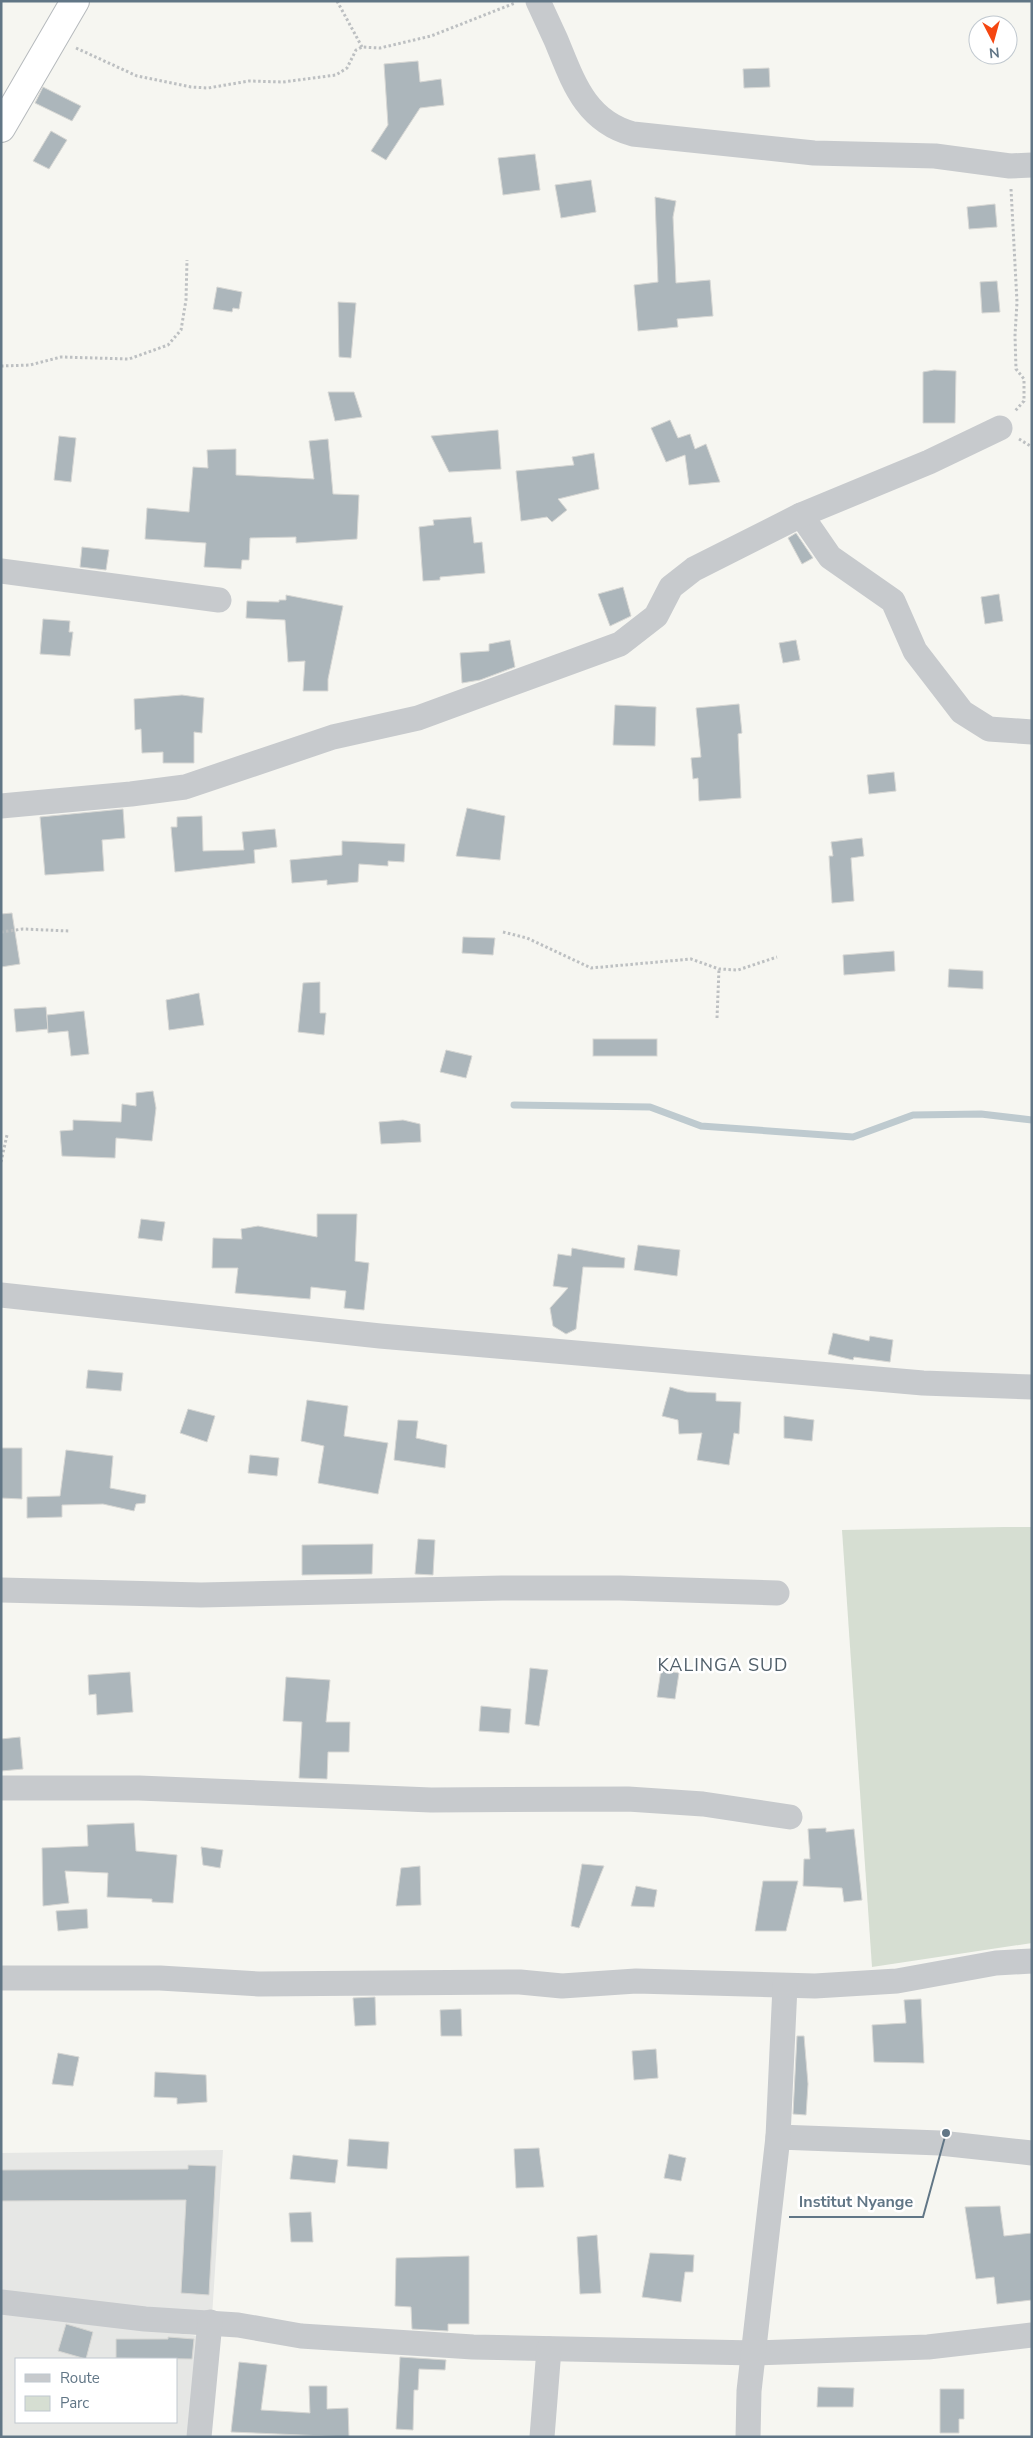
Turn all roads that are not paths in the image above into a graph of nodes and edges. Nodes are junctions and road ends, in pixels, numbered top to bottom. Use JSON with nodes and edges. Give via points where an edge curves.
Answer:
{"nodes":[{"id":1,"x":75,"y":1,"type":"edge"},
{"id":2,"x":538,"y":1,"type":"edge"},
{"id":3,"x":1,"y":128,"type":"edge"},
{"id":4,"x":1021,"y":165,"type":"edge"},
{"id":5,"x":1000,"y":428,"type":"road end"},
{"id":6,"x":801,"y":515,"type":"junction"},
{"id":7,"x":1,"y":570,"type":"edge"},
{"id":8,"x":219,"y":600,"type":"dead end"},
{"id":9,"x":1032,"y":732,"type":"edge"},
{"id":10,"x":1,"y":806,"type":"edge"},
{"id":11,"x":1,"y":1295,"type":"edge"},
{"id":12,"x":1032,"y":1387,"type":"edge"},
{"id":13,"x":1,"y":1590,"type":"edge"},
{"id":14,"x":776,"y":1593,"type":"dead end"},
{"id":15,"x":1,"y":1788,"type":"edge"},
{"id":16,"x":790,"y":1817,"type":"dead end"},
{"id":17,"x":1032,"y":1961,"type":"edge"},
{"id":18,"x":1,"y":1978,"type":"edge"},
{"id":19,"x":785,"y":1986,"type":"junction"},
{"id":20,"x":778,"y":2137,"type":"junction"},
{"id":21,"x":1032,"y":2153,"type":"edge"},
{"id":22,"x":1,"y":2302,"type":"edge"},
{"id":23,"x":210,"y":2322,"type":"junction"},
{"id":24,"x":1032,"y":2335,"type":"edge"},
{"id":25,"x":549,"y":2349,"type":"junction"},
{"id":26,"x":755,"y":2353,"type":"junction"},
{"id":27,"x":200,"y":2437,"type":"edge"},
{"id":28,"x":542,"y":2437,"type":"edge"},
{"id":29,"x":748,"y":2437,"type":"edge"}],
"edges":[{"from":1,"to":3,"type":"highway"},
{"from":2,"to":4,"type":"street","via":[[574,84],[594,113],[616,130],[814,153],[935,156]]},
{"from":5,"to":6,"type":"street","via":[[929,462]]},
{"from":6,"to":9,"type":"street","via":[[830,557],[893,601],[915,651],[962,712],[989,729]]},
{"from":6,"to":10,"type":"street","via":[[694,569],[671,587],[656,616],[620,644],[418,718],[333,736],[185,787]]},
{"from":7,"to":8,"type":"street"},
{"from":11,"to":12,"type":"street","via":[[380,1336],[923,1383]]},
{"from":13,"to":14,"type":"street","via":[[201,1595],[620,1588]]},
{"from":15,"to":16,"type":"street","via":[[148,1788],[431,1800],[628,1798],[703,1804]]},
{"from":17,"to":19,"type":"street","via":[[996,1962],[897,1981]]},
{"from":18,"to":19,"type":"street","via":[[160,1978],[259,1984],[513,1982],[562,1986],[667,1981]]},
{"from":19,"to":20,"type":"street"},
{"from":20,"to":21,"type":"street","via":[[940,2143]]},
{"from":20,"to":26,"type":"street"},
{"from":22,"to":23,"type":"street","via":[[145,2319]]},
{"from":23,"to":25,"type":"street","via":[[301,2336]]},
{"from":23,"to":27,"type":"street"},
{"from":24,"to":26,"type":"street","via":[[928,2347]]},
{"from":25,"to":26,"type":"street"},
{"from":25,"to":28,"type":"street"},
{"from":26,"to":29,"type":"street","via":[[749,2391]]}]}
